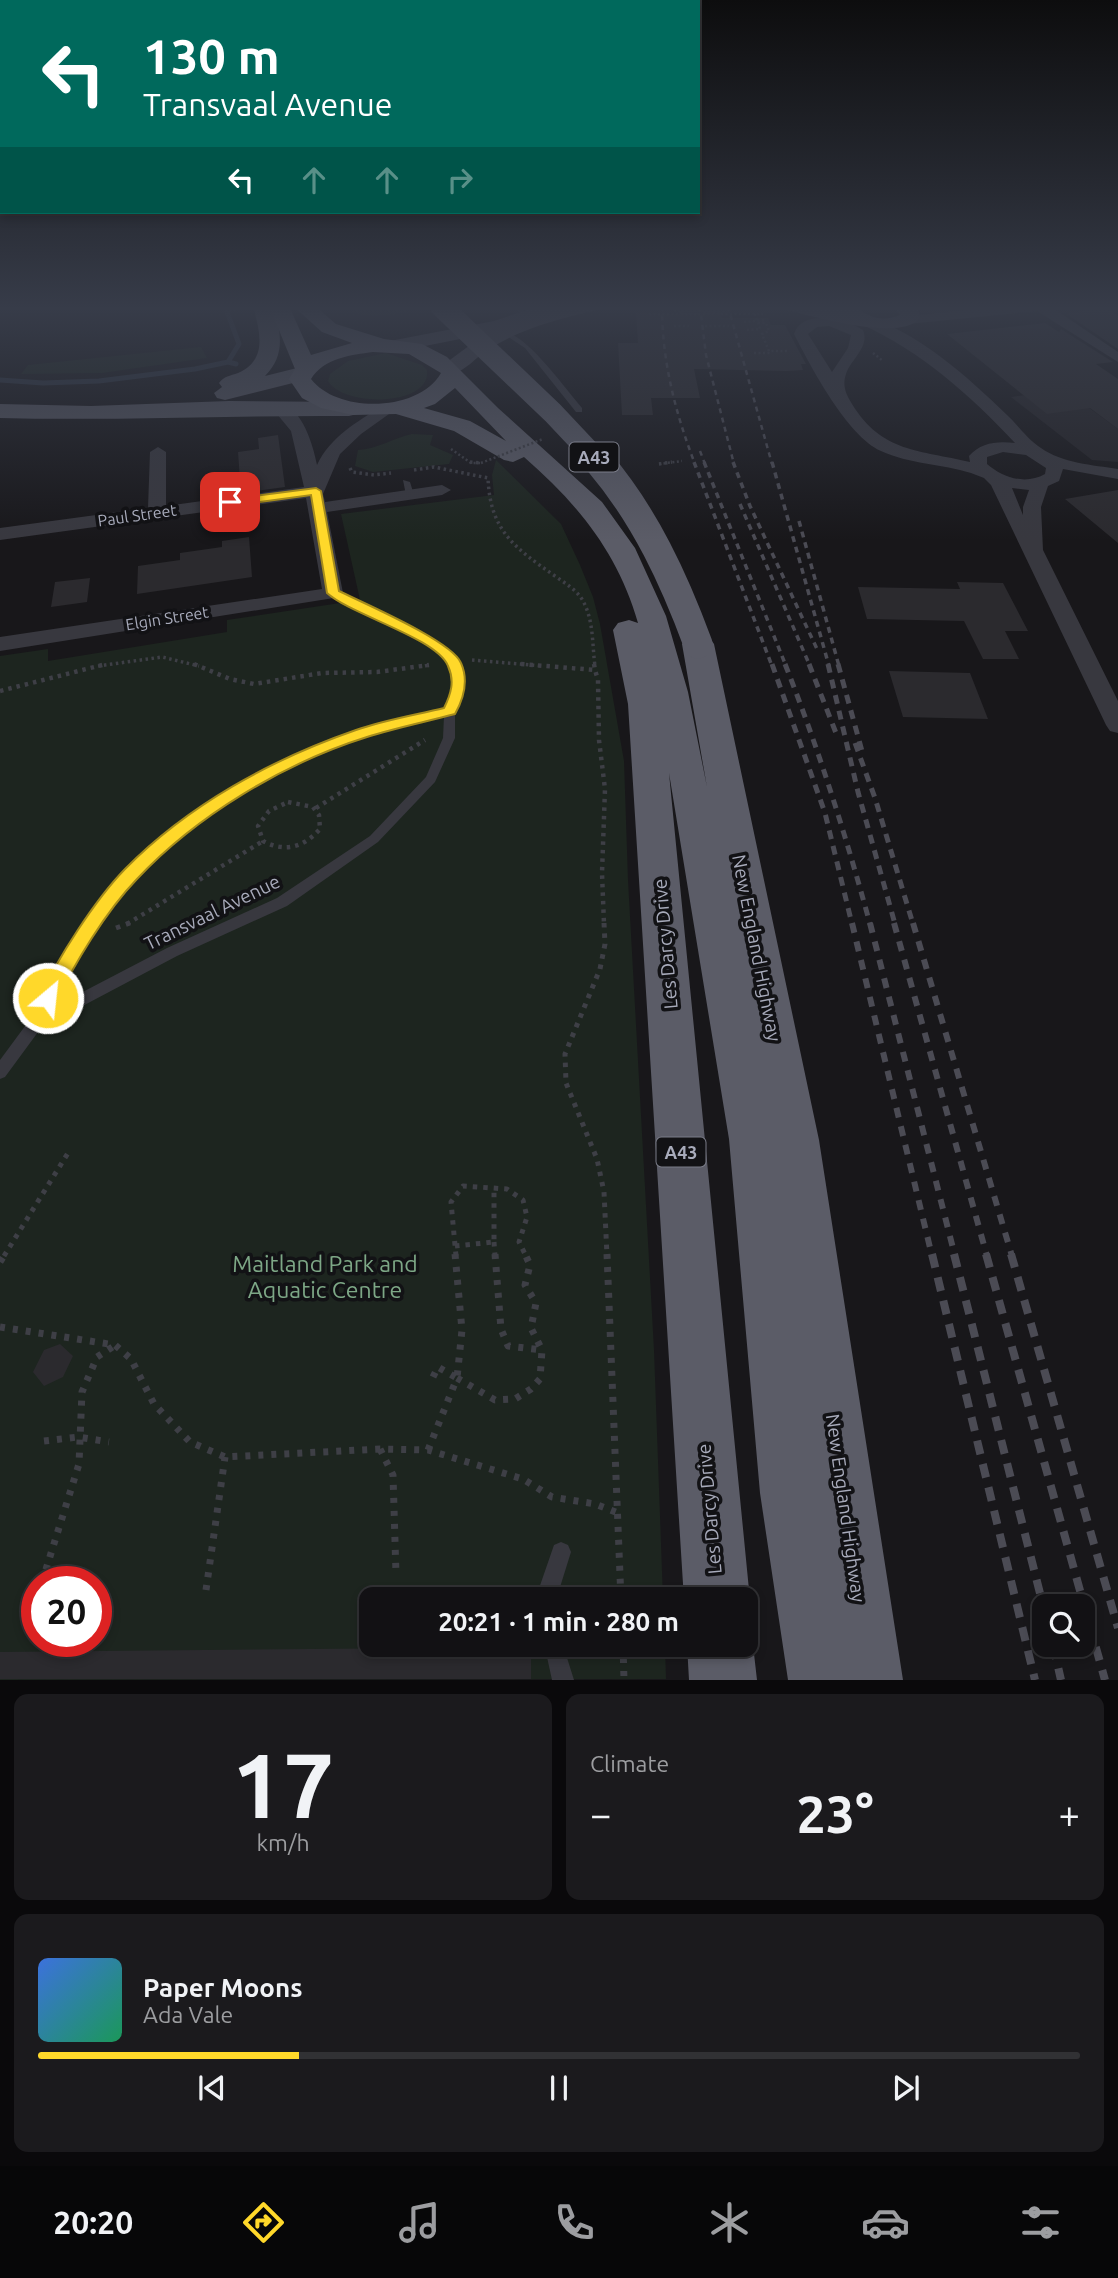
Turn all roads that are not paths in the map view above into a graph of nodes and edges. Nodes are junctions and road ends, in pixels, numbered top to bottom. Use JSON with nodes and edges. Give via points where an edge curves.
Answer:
{"nodes":[{"id":1,"x":218,"y":384,"type":"edge"},
{"id":2,"x":263,"y":384,"type":"edge"},
{"id":3,"x":302,"y":384,"type":"edge"},
{"id":4,"x":447,"y":384,"type":"edge"},
{"id":5,"x":463,"y":384,"type":"edge"},
{"id":6,"x":523,"y":384,"type":"edge"},
{"id":7,"x":558,"y":384,"type":"edge"},
{"id":8,"x":831,"y":384,"type":"edge"},
{"id":9,"x":835,"y":384,"type":"edge"},
{"id":10,"x":962,"y":384,"type":"edge"},
{"id":11,"x":837,"y":393,"type":"junction"},
{"id":12,"x":0,"y":403,"type":"edge"},
{"id":13,"x":69,"y":404,"type":"junction"},
{"id":14,"x":984,"y":404,"type":"junction"},
{"id":15,"x":280,"y":408,"type":"junction"},
{"id":16,"x":349,"y":408,"type":"junction"},
{"id":17,"x":392,"y":408,"type":"junction"},
{"id":18,"x":579,"y":410,"type":"dead end"},
{"id":19,"x":0,"y":411,"type":"edge"},
{"id":20,"x":881,"y":444,"type":"junction"},
{"id":21,"x":983,"y":451,"type":"junction"},
{"id":22,"x":158,"y":452,"type":"dead end"},
{"id":23,"x":1038,"y":454,"type":"junction"},
{"id":24,"x":990,"y":475,"type":"junction"},
{"id":25,"x":1118,"y":476,"type":"edge"},
{"id":26,"x":1042,"y":483,"type":"junction"},
{"id":27,"x":442,"y":490,"type":"dead end"},
{"id":28,"x":317,"y":499,"type":"junction"},
{"id":29,"x":157,"y":512,"type":"junction"},
{"id":30,"x":0,"y":534,"type":"edge"},
{"id":31,"x":1035,"y":553,"type":"junction"},
{"id":32,"x":333,"y":593,"type":"junction"},
{"id":33,"x":0,"y":644,"type":"edge"},
{"id":34,"x":450,"y":711,"type":"junction"},
{"id":35,"x":1118,"y":725,"type":"edge"},
{"id":36,"x":36,"y":1023,"type":"junction"},
{"id":37,"x":0,"y":1072,"type":"edge"},
{"id":38,"x":561,"y":1552,"type":"dead end"},
{"id":39,"x":549,"y":1587,"type":"edge"},
{"id":40,"x":716,"y":1587,"type":"edge"},
{"id":41,"x":558,"y":1657,"type":"edge"},
{"id":42,"x":721,"y":1657,"type":"edge"},
{"id":43,"x":563,"y":1679,"type":"edge"},
{"id":44,"x":723,"y":1679,"type":"edge"},
{"id":45,"x":822,"y":1679,"type":"edge"},
{"id":46,"x":869,"y":1679,"type":"edge"}],
"edges":[{"from":1,"to":13,"type":"main road"},
{"from":2,"to":13,"type":"main road","via":[[195,398]]},
{"from":3,"to":16,"type":"highway","number":"A43","via":[[311,396]]},
{"from":4,"to":17,"type":"highway","number":"A43","via":[[431,397]]},
{"from":5,"to":45,"type":"highway","number":"A43","via":[[492,416],[562,474],[601,518],[622,550],[657,638],[754,1139],[791,1495]]},
{"from":6,"to":46,"type":"highway","name":"New England Highway","number":"A43","bridge":true,"via":[[616,484],[658,549],[698,644],[794,1140]]},
{"from":7,"to":18,"type":"lane"},
{"from":8,"to":11,"type":"street"},
{"from":9,"to":11,"type":"street"},
{"from":10,"to":14,"type":"street"},
{"from":11,"to":20,"type":"street","via":[[859,428]]},
{"from":12,"to":13,"type":"main road"},
{"from":14,"to":21,"type":"street","via":[[997,423],[995,435]]},
{"from":14,"to":23,"type":"street"},
{"from":15,"to":16,"type":"main road"},
{"from":15,"to":19,"type":"main road"},
{"from":15,"to":28,"type":"street","via":[[299,430]]},
{"from":16,"to":17,"type":"highway","number":"A43"},
{"from":17,"to":28,"type":"street","via":[[351,435],[329,458]]},
{"from":17,"to":40,"type":"highway","name":"Les Darcy Drive","number":"A43","via":[[470,430],[512,454],[564,500],[603,558],[631,639],[646,718]]},
{"from":20,"to":21,"type":"street"},
{"from":20,"to":24,"type":"street"},
{"from":21,"to":23,"type":"street","via":[[1014,447]]},
{"from":21,"to":24,"type":"street","via":[[978,460]]},
{"from":22,"to":29,"type":"street"},
{"from":23,"to":25,"type":"street"},
{"from":23,"to":26,"type":"street","via":[[1052,464],[1055,473]]},
{"from":24,"to":26,"type":"street","via":[[1021,484]]},
{"from":24,"to":31,"type":"street","via":[[1008,495]]},
{"from":25,"to":26,"type":"street"},
{"from":26,"to":31,"type":"street","via":[[1032,507]]},
{"from":27,"to":28,"type":"street","name":"Paul Street","via":[[408,488]]},
{"from":28,"to":29,"type":"street","name":"Paul Street"},
{"from":28,"to":32,"type":"street"},
{"from":29,"to":30,"type":"street","name":"Paul Street"},
{"from":31,"to":35,"type":"street"},
{"from":32,"to":33,"type":"street","name":"Elgin Street"},
{"from":32,"to":34,"type":"lane","name":"Transvaal Avenue","via":[[434,644],[455,663],[459,691]]},
{"from":34,"to":36,"type":"lane","name":"Transvaal Avenue","via":[[449,738],[431,779],[374,839],[282,902],[172,952]]},
{"from":34,"to":36,"type":"lane","name":"Transvaal Avenue","via":[[362,733],[291,762],[201,813],[130,874],[60,973]]},
{"from":36,"to":37,"type":"lane","name":"Transvaal Avenue"},
{"from":38,"to":39,"type":"lane"},
{"from":41,"to":43,"type":"lane"},
{"from":42,"to":44,"type":"highway"}]}
